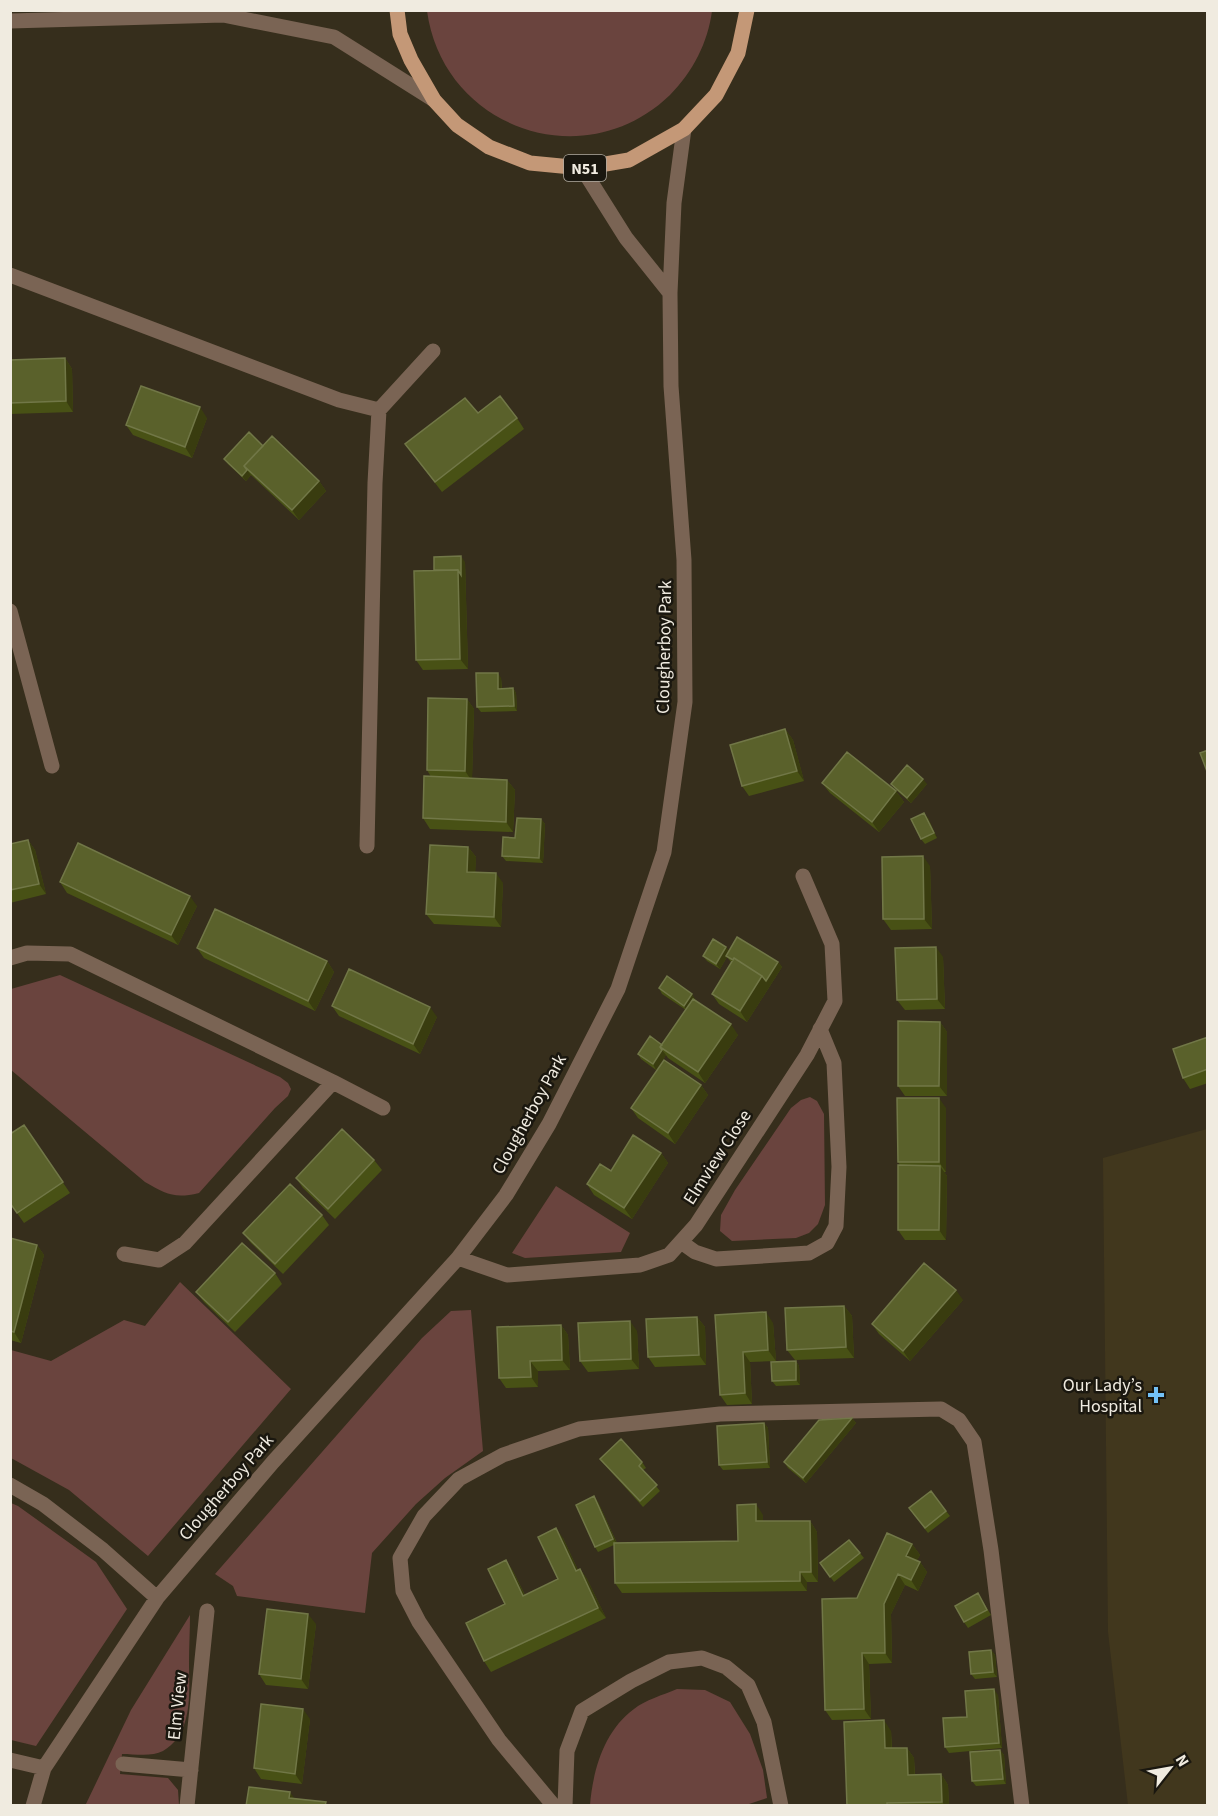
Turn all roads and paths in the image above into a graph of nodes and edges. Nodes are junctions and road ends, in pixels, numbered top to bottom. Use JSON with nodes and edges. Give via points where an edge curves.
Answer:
{"nodes":[{"id":1,"x":398,"y":10,"type":"edge"},
{"id":2,"x":752,"y":12,"type":"edge"},
{"id":3,"x":229,"y":13,"type":"edge"},
{"id":4,"x":10,"y":21,"type":"edge"},
{"id":5,"x":434,"y":100,"type":"junction"},
{"id":6,"x":684,"y":129,"type":"junction"},
{"id":7,"x":582,"y":168,"type":"junction"},
{"id":8,"x":10,"y":275,"type":"edge"},
{"id":9,"x":670,"y":293,"type":"junction"},
{"id":10,"x":433,"y":351,"type":"dead end"},
{"id":11,"x":379,"y":410,"type":"junction"},
{"id":12,"x":10,"y":611,"type":"edge"},
{"id":13,"x":52,"y":766,"type":"dead end"},
{"id":14,"x":367,"y":846,"type":"dead end"},
{"id":15,"x":803,"y":876,"type":"dead end"},
{"id":16,"x":10,"y":958,"type":"edge"},
{"id":17,"x":820,"y":1029,"type":"junction"},
{"id":18,"x":333,"y":1082,"type":"junction"},
{"id":19,"x":383,"y":1108,"type":"dead end"},
{"id":20,"x":681,"y":1242,"type":"junction"},
{"id":21,"x":124,"y":1254,"type":"dead end"},
{"id":22,"x":458,"y":1258,"type":"junction"},
{"id":23,"x":10,"y":1485,"type":"edge"},
{"id":24,"x":157,"y":1598,"type":"junction"},
{"id":25,"x":207,"y":1611,"type":"dead end"},
{"id":26,"x":10,"y":1760,"type":"edge"},
{"id":27,"x":123,"y":1764,"type":"dead end"},
{"id":28,"x":44,"y":1768,"type":"junction"},
{"id":29,"x":191,"y":1770,"type":"junction"},
{"id":30,"x":33,"y":1806,"type":"edge"},
{"id":31,"x":187,"y":1806,"type":"edge"},
{"id":32,"x":554,"y":1806,"type":"edge"},
{"id":33,"x":565,"y":1806,"type":"edge"},
{"id":34,"x":781,"y":1806,"type":"edge"},
{"id":35,"x":1022,"y":1806,"type":"edge"}],
"edges":[{"from":1,"to":5,"type":"main road","number":"N51","via":[[400,34]]},
{"from":2,"to":6,"type":"main road","number":"N51","via":[[738,53],[716,94]]},
{"from":3,"to":4,"type":"street"},
{"from":3,"to":5,"type":"street","via":[[334,37]]},
{"from":5,"to":7,"type":"main road","number":"N51","via":[[458,125],[489,147],[530,163]]},
{"from":6,"to":7,"type":"main road","number":"N51","via":[[629,159]]},
{"from":6,"to":9,"type":"street","name":"Clougherboy Park","via":[[674,203]]},
{"from":7,"to":9,"type":"street","via":[[626,238]]},
{"from":8,"to":11,"type":"street","via":[[339,400]]},
{"from":9,"to":22,"type":"street","name":"Clougherboy Park","via":[[671,386],[684,560],[685,702],[664,852],[618,989],[549,1124],[506,1195]]},
{"from":10,"to":11,"type":"street"},
{"from":11,"to":14,"type":"street"},
{"from":12,"to":13,"type":"street"},
{"from":15,"to":17,"type":"street","name":"Elmview Close","via":[[832,944],[835,1001]]},
{"from":16,"to":18,"type":"street","via":[[27,953],[70,954]]},
{"from":17,"to":20,"type":"street","name":"Elmview Close","via":[[716,1195]]},
{"from":17,"to":20,"type":"street","via":[[834,1063],[839,1167],[836,1226],[827,1243],[809,1252],[716,1259]]},
{"from":18,"to":19,"type":"street"},
{"from":18,"to":21,"type":"street","via":[[186,1243],[159,1260]]},
{"from":20,"to":22,"type":"street","name":"Elmview Close","via":[[669,1256],[640,1264],[507,1275]]},
{"from":22,"to":24,"type":"street","name":"Clougherboy Park","via":[[273,1462]]},
{"from":23,"to":24,"type":"street","via":[[43,1504]]},
{"from":24,"to":28,"type":"street","name":"Clougherboy Park"},
{"from":25,"to":29,"type":"street","name":"Elm View"},
{"from":26,"to":28,"type":"street"},
{"from":27,"to":29,"type":"street"},
{"from":28,"to":30,"type":"street","name":"Clougherboy Park"},
{"from":29,"to":31,"type":"street","name":"Elm View"},
{"from":32,"to":35,"type":"street","via":[[499,1740],[403,1591],[400,1558],[424,1516],[459,1479],[503,1455],[579,1429],[720,1414],[940,1409],[959,1420],[974,1442]]},
{"from":33,"to":34,"type":"street","via":[[567,1751],[582,1711],[669,1662],[702,1658],[726,1667],[748,1685],[764,1722]]}]}
